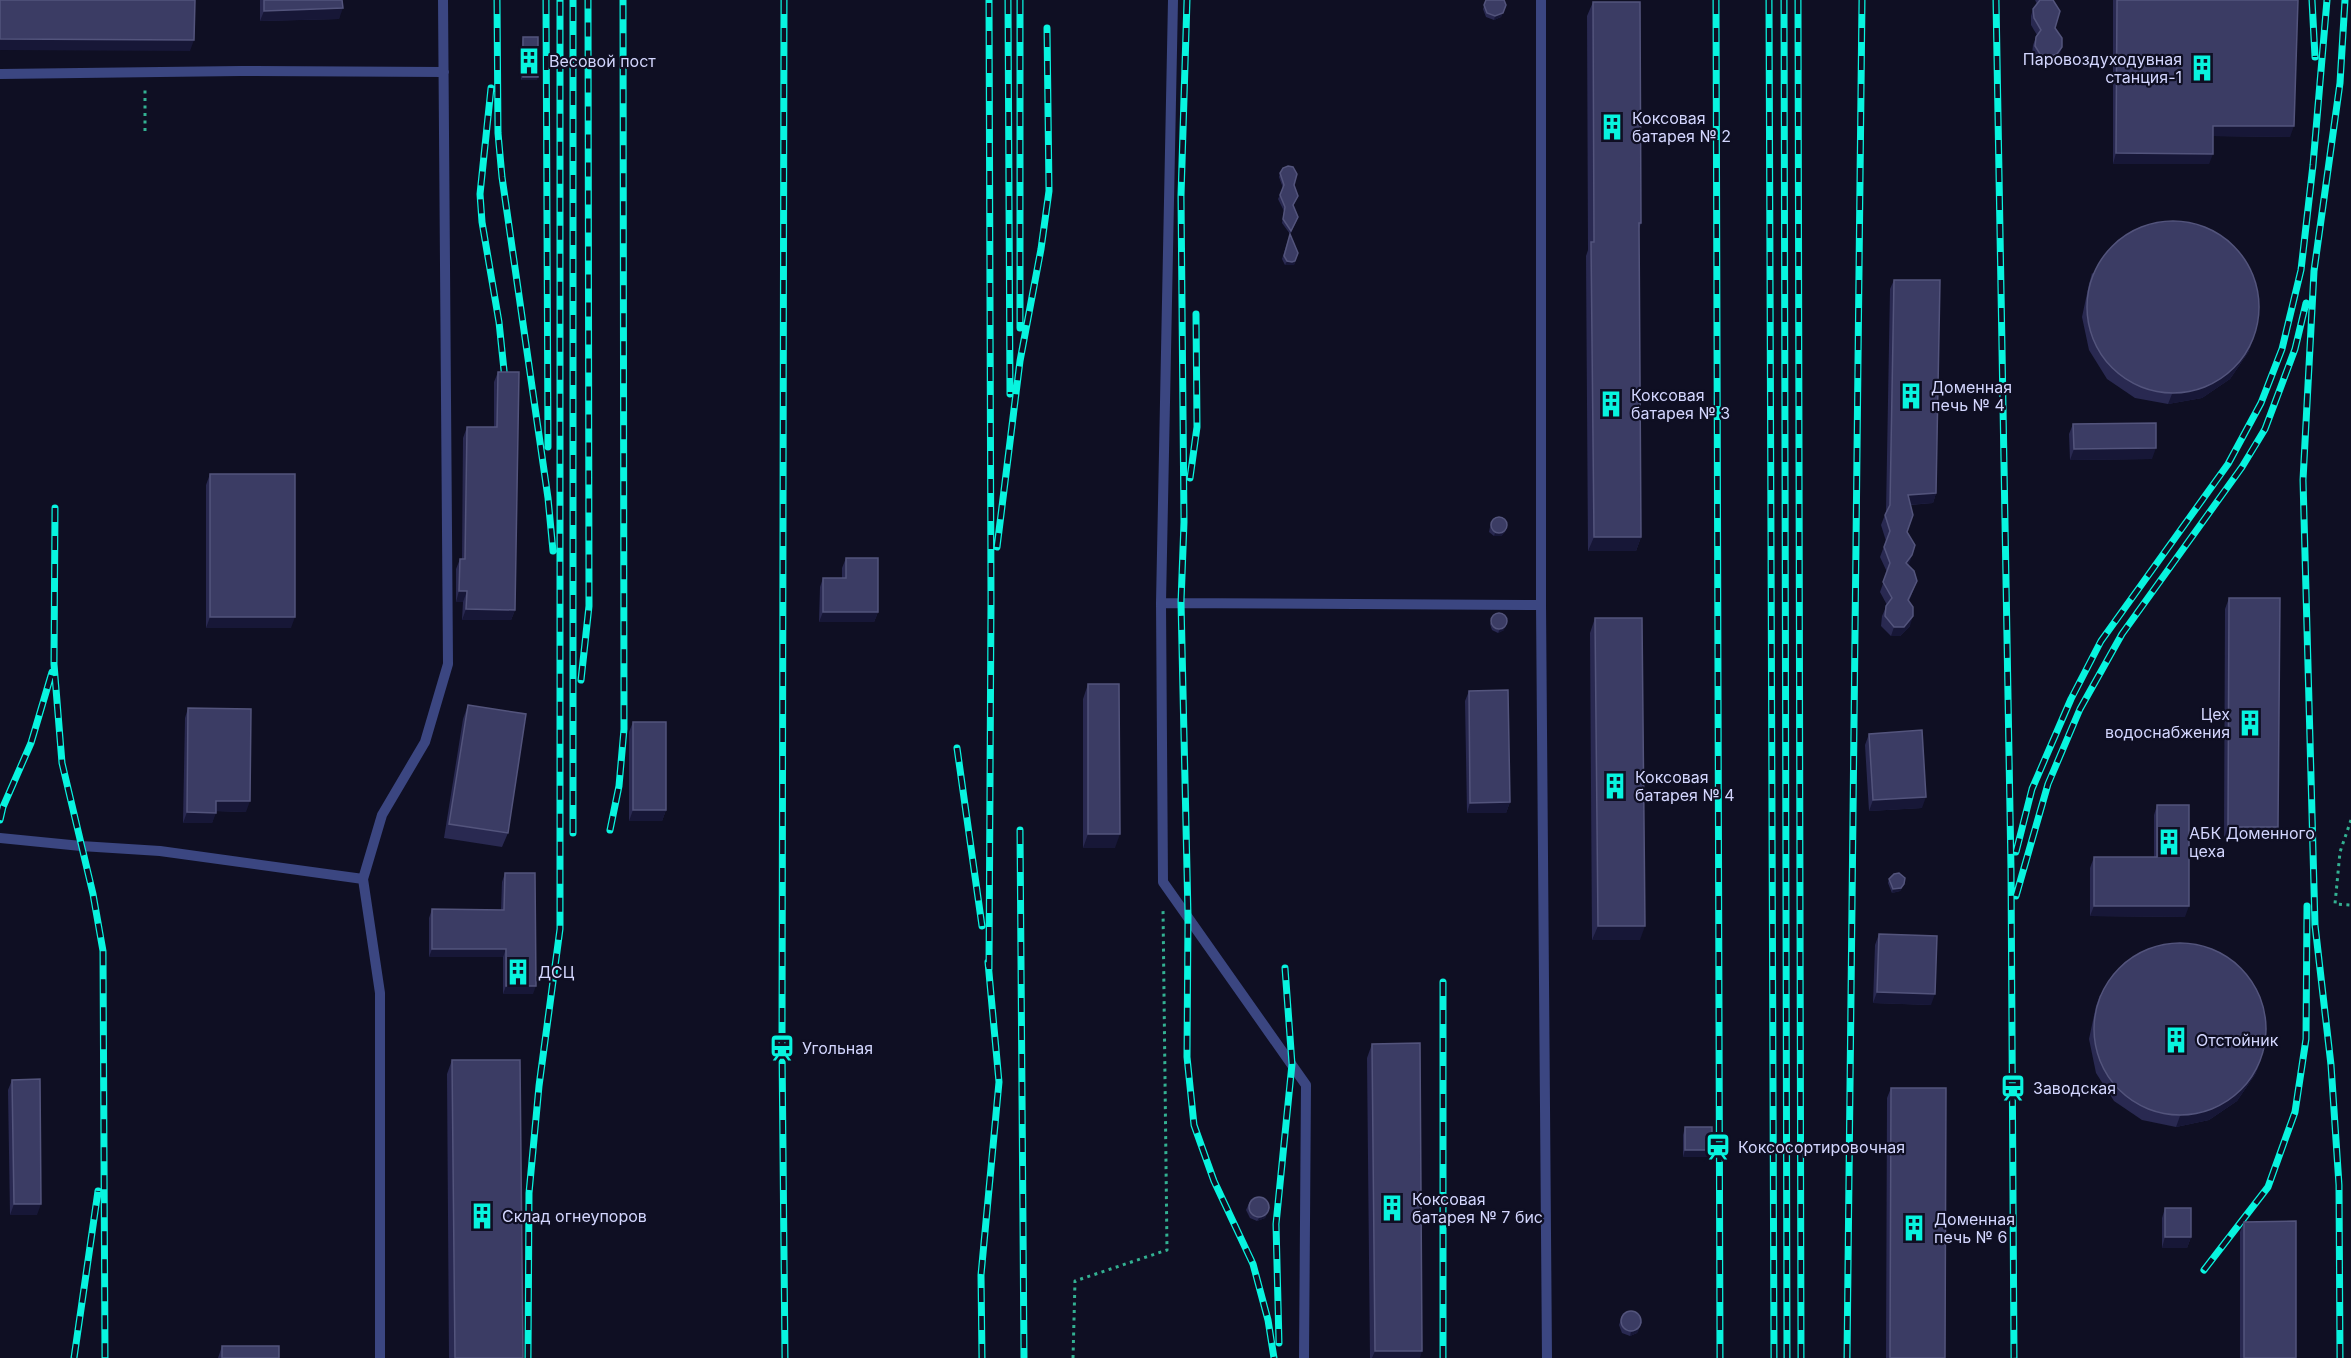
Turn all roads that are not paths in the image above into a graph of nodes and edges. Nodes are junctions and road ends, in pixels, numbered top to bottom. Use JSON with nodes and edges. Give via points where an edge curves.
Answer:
{"nodes":[{"id":1,"x":443,"y":0,"type":"edge"},
{"id":2,"x":1173,"y":0,"type":"edge"},
{"id":3,"x":1541,"y":0,"type":"edge"},
{"id":4,"x":444,"y":72,"type":"junction"},
{"id":5,"x":0,"y":74,"type":"edge"},
{"id":6,"x":1161,"y":603,"type":"junction"},
{"id":7,"x":1541,"y":605,"type":"junction"},
{"id":8,"x":0,"y":838,"type":"edge"},
{"id":9,"x":363,"y":879,"type":"junction"},
{"id":10,"x":380,"y":1358,"type":"edge"},
{"id":11,"x":1304,"y":1358,"type":"edge"},
{"id":12,"x":1547,"y":1358,"type":"edge"}],
"edges":[{"from":1,"to":4,"type":"lane"},
{"from":2,"to":6,"type":"lane"},
{"from":3,"to":7,"type":"lane"},
{"from":4,"to":5,"type":"lane"},
{"from":4,"to":9,"type":"lane","via":[[448,664],[425,742],[382,815]]},
{"from":6,"to":7,"type":"lane"},
{"from":6,"to":11,"type":"lane","via":[[1163,882],[1306,1085]]},
{"from":7,"to":12,"type":"lane"},
{"from":8,"to":9,"type":"lane","via":[[160,851]]},
{"from":9,"to":10,"type":"lane","via":[[380,993]]}]}
